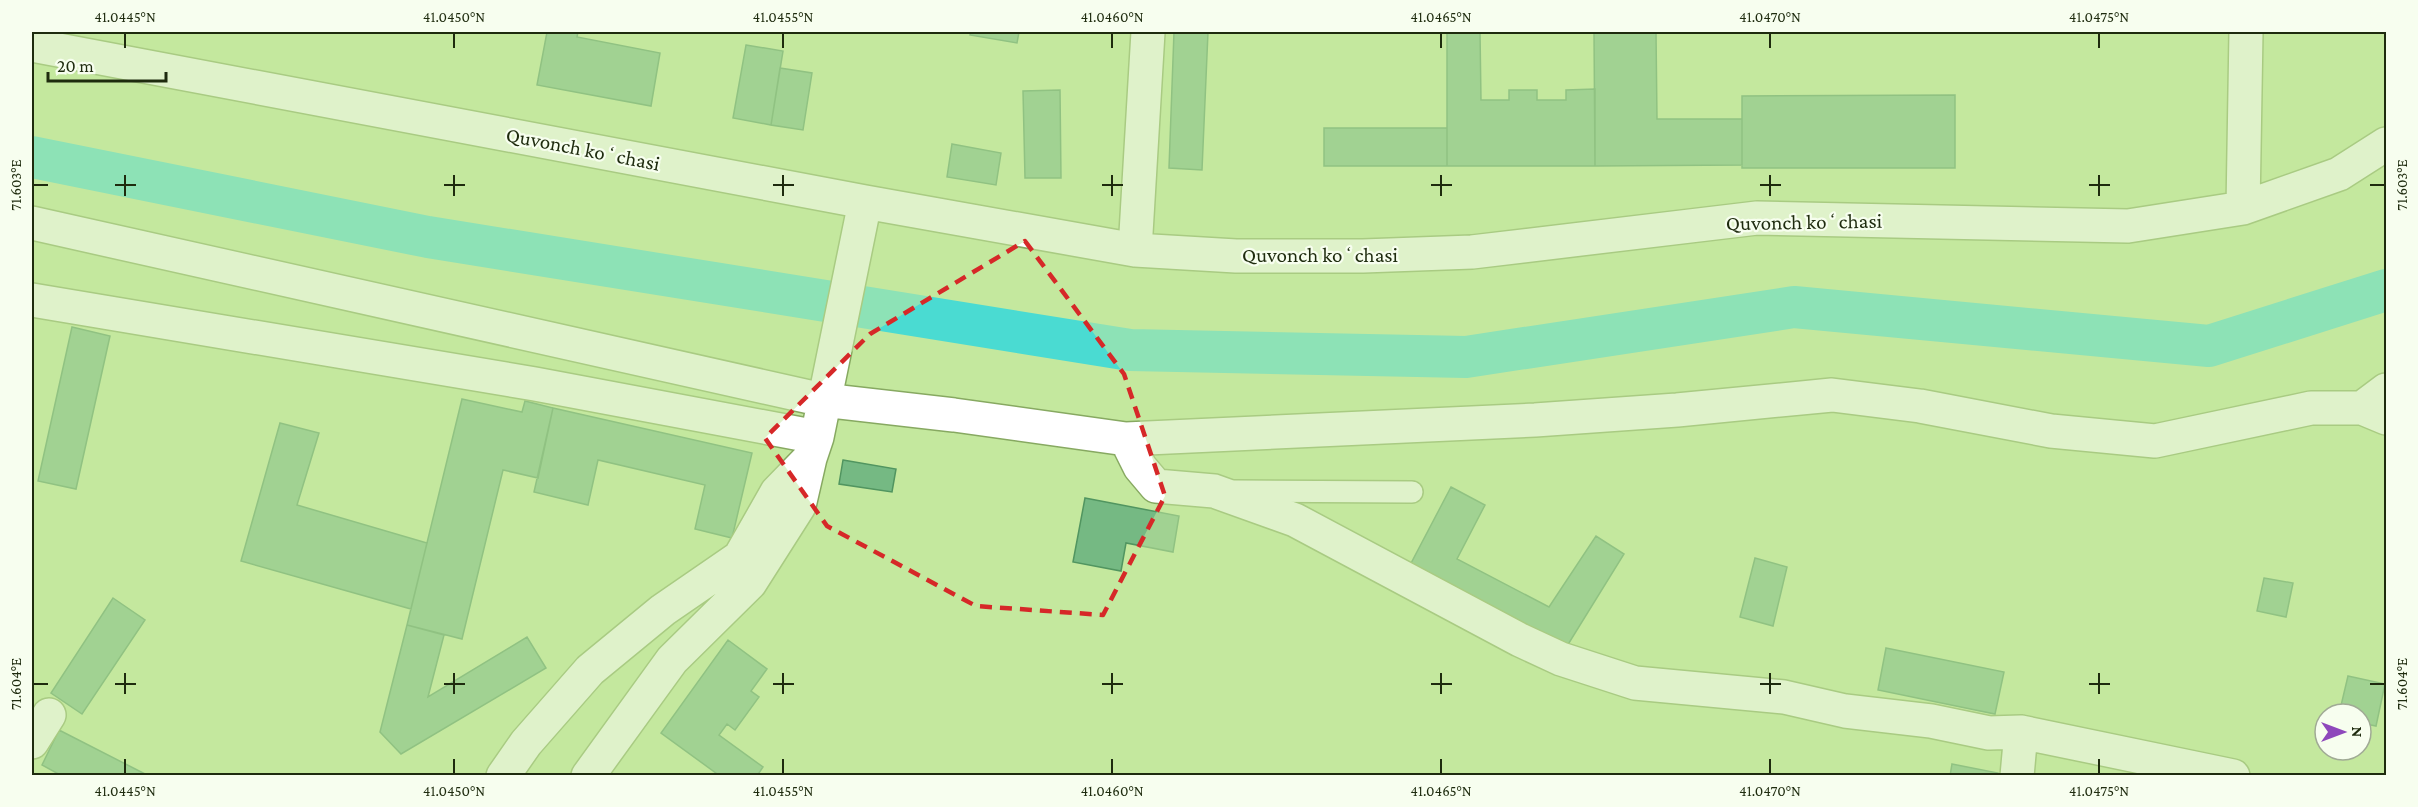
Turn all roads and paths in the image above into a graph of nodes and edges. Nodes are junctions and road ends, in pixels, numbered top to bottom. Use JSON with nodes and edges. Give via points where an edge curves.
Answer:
{"nodes":[{"id":1,"x":1148,"y":32,"type":"edge"},
{"id":2,"x":2246,"y":32,"type":"edge"},
{"id":3,"x":32,"y":45,"type":"edge"},
{"id":4,"x":2386,"y":144,"type":"edge"},
{"id":5,"x":865,"y":202,"type":"junction"},
{"id":6,"x":2243,"y":208,"type":"junction"},
{"id":7,"x":32,"y":224,"type":"edge"},
{"id":8,"x":1135,"y":250,"type":"junction"},
{"id":9,"x":32,"y":300,"type":"edge"},
{"id":10,"x":823,"y":400,"type":"junction"},
{"id":11,"x":2378,"y":405,"type":"edge"},
{"id":12,"x":1126,"y":439,"type":"junction"},
{"id":13,"x":814,"y":448,"type":"junction"},
{"id":14,"x":1214,"y":491,"type":"junction"},
{"id":15,"x":1412,"y":492,"type":"dead end"},
{"id":16,"x":2021,"y":732,"type":"junction"},
{"id":17,"x":502,"y":776,"type":"edge"},
{"id":18,"x":588,"y":776,"type":"edge"},
{"id":19,"x":2017,"y":776,"type":"edge"},
{"id":20,"x":2233,"y":776,"type":"edge"}],
"edges":[{"from":1,"to":8,"type":"street"},
{"from":2,"to":6,"type":"street"},
{"from":3,"to":5,"type":"street","name":"Quvonch koʻchasi"},
{"from":4,"to":6,"type":"street","name":"Quvonch koʻchasi","via":[[2339,174]]},
{"from":5,"to":8,"type":"street","name":"Quvonch koʻchasi"},
{"from":5,"to":10,"type":"street"},
{"from":6,"to":8,"type":"street","name":"Quvonch koʻchasi","via":[[2128,226],[1756,218],[1450,252],[1363,256],[1236,256]]},
{"from":7,"to":10,"type":"street"},
{"from":9,"to":13,"type":"street","via":[[535,384]]},
{"from":10,"to":12,"type":"street"},
{"from":10,"to":13,"type":"street"},
{"from":11,"to":12,"type":"street","via":[[2311,408],[2155,441],[2051,432],[1920,406],[1832,395],[1535,420]]},
{"from":12,"to":14,"type":"street","via":[[1140,467],[1156,486]]},
{"from":13,"to":17,"type":"street","via":[[777,492],[740,556],[663,610],[590,670]]},
{"from":13,"to":18,"type":"street","via":[[799,506],[750,584],[672,660]]},
{"from":14,"to":15,"type":"lane"},
{"from":14,"to":16,"type":"street","via":[[1295,520],[1561,659],[1635,683],[1784,697],[1989,734]]},
{"from":16,"to":19,"type":"street"},
{"from":16,"to":20,"type":"street"}]}
